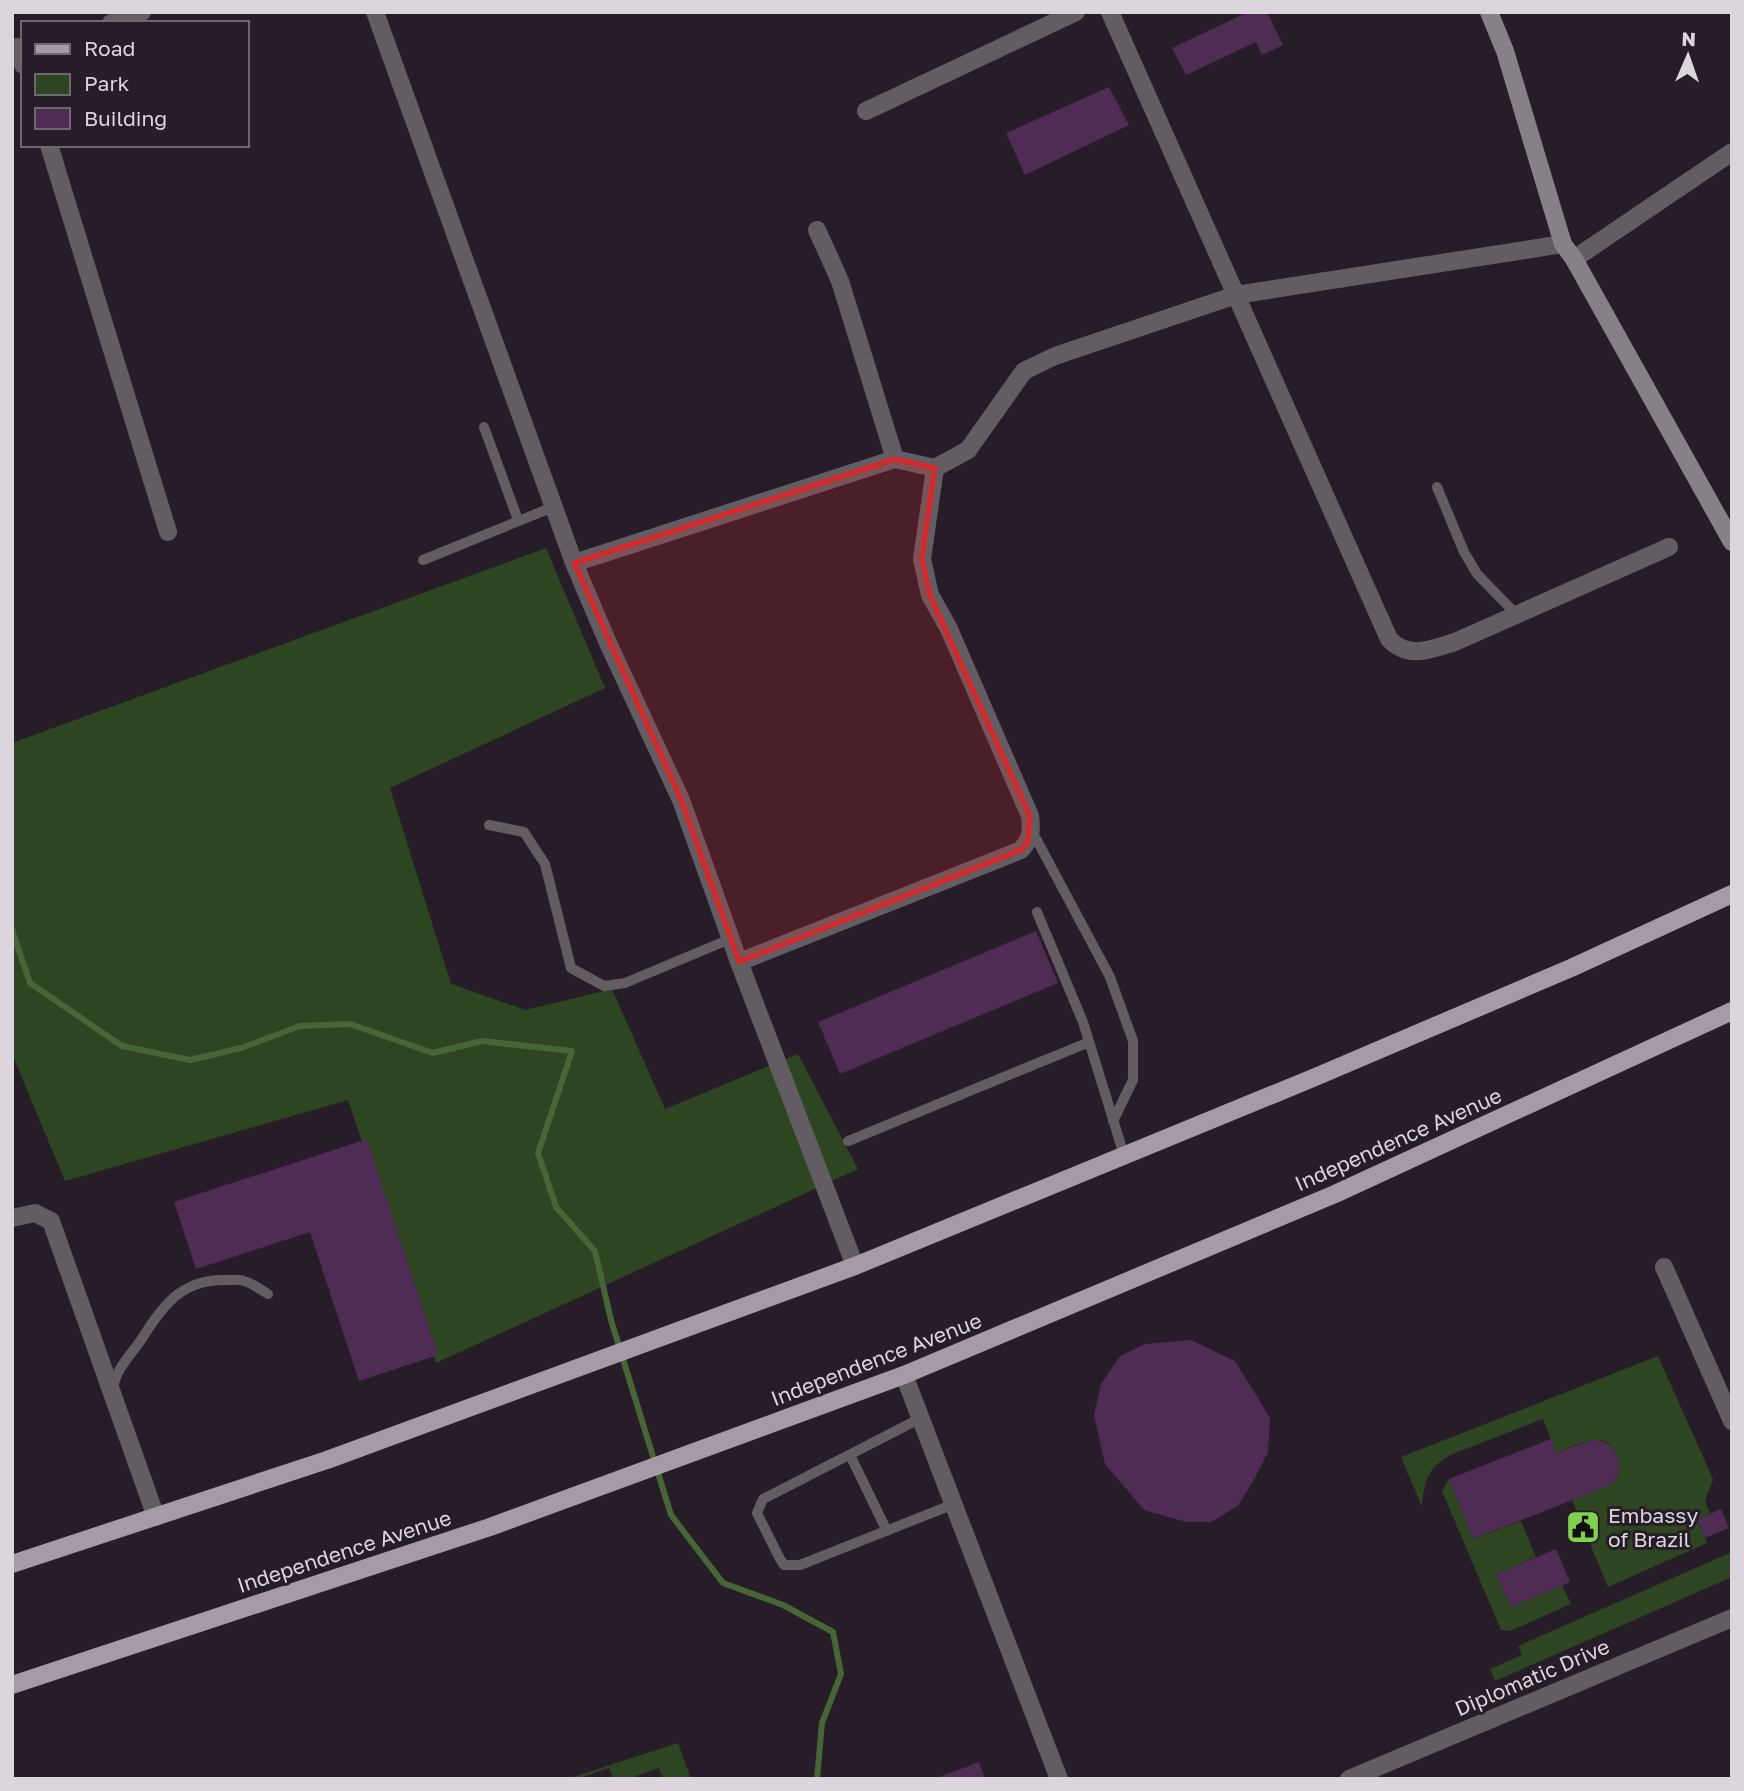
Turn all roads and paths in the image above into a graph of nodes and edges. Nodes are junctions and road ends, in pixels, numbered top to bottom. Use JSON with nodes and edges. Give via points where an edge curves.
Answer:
{"nodes":[{"id":1,"x":142,"y":12,"type":"edge"},
{"id":2,"x":375,"y":12,"type":"edge"},
{"id":3,"x":1076,"y":12,"type":"edge"},
{"id":4,"x":1110,"y":12,"type":"edge"},
{"id":5,"x":1489,"y":12,"type":"edge"},
{"id":6,"x":117,"y":21,"type":"edge"},
{"id":7,"x":866,"y":111,"type":"dead end"},
{"id":8,"x":50,"y":147,"type":"edge"},
{"id":9,"x":1732,"y":152,"type":"edge"},
{"id":10,"x":817,"y":230,"type":"dead end"},
{"id":11,"x":1563,"y":244,"type":"junction"},
{"id":12,"x":1574,"y":260,"type":"junction"},
{"id":13,"x":1236,"y":295,"type":"junction"},
{"id":14,"x":484,"y":427,"type":"dead end"},
{"id":15,"x":895,"y":459,"type":"junction"},
{"id":16,"x":935,"y":468,"type":"junction"},
{"id":17,"x":1437,"y":487,"type":"dead end"},
{"id":18,"x":554,"y":507,"type":"junction"},
{"id":19,"x":518,"y":520,"type":"junction"},
{"id":20,"x":168,"y":532,"type":"dead end"},
{"id":21,"x":1732,"y":542,"type":"edge"},
{"id":22,"x":1669,"y":547,"type":"dead end"},
{"id":23,"x":423,"y":560,"type":"dead end"},
{"id":24,"x":574,"y":563,"type":"junction"},
{"id":25,"x":1517,"y":615,"type":"junction"},
{"id":26,"x":489,"y":825,"type":"dead end"},
{"id":27,"x":1032,"y":831,"type":"junction"},
{"id":28,"x":1732,"y":894,"type":"edge"},
{"id":29,"x":1037,"y":912,"type":"dead end"},
{"id":30,"x":730,"y":939,"type":"junction"},
{"id":31,"x":739,"y":962,"type":"junction"},
{"id":32,"x":1732,"y":1011,"type":"edge"},
{"id":33,"x":1089,"y":1042,"type":"junction"},
{"id":34,"x":1113,"y":1121,"type":"junction"},
{"id":35,"x":848,"y":1141,"type":"dead end"},
{"id":36,"x":1124,"y":1155,"type":"junction"},
{"id":37,"x":12,"y":1218,"type":"edge"},
{"id":38,"x":855,"y":1266,"type":"junction"},
{"id":39,"x":1664,"y":1267,"type":"dead end"},
{"id":40,"x":268,"y":1294,"type":"dead end"},
{"id":41,"x":904,"y":1375,"type":"junction"},
{"id":42,"x":112,"y":1391,"type":"junction"},
{"id":43,"x":921,"y":1418,"type":"junction"},
{"id":44,"x":1732,"y":1421,"type":"edge"},
{"id":45,"x":850,"y":1455,"type":"junction"},
{"id":46,"x":954,"y":1504,"type":"junction"},
{"id":47,"x":156,"y":1517,"type":"junction"},
{"id":48,"x":887,"y":1531,"type":"junction"},
{"id":49,"x":12,"y":1564,"type":"edge"},
{"id":50,"x":1732,"y":1618,"type":"edge"},
{"id":51,"x":12,"y":1685,"type":"edge"},
{"id":52,"x":1059,"y":1779,"type":"edge"},
{"id":53,"x":1349,"y":1779,"type":"edge"}],
"edges":[{"from":1,"to":6,"type":"street"},
{"from":2,"to":18,"type":"street"},
{"from":3,"to":7,"type":"street"},
{"from":4,"to":13,"type":"street"},
{"from":5,"to":11,"type":"street"},
{"from":8,"to":20,"type":"street"},
{"from":9,"to":12,"type":"street"},
{"from":10,"to":15,"type":"street","via":[[840,281]]},
{"from":11,"to":12,"type":"street"},
{"from":11,"to":13,"type":"street"},
{"from":12,"to":21,"type":"street"},
{"from":13,"to":16,"type":"street","via":[[1055,356],[1024,371],[968,450]]},
{"from":13,"to":25,"type":"street","via":[[1389,639],[1398,648],[1419,652]]},
{"from":14,"to":19,"type":"lane"},
{"from":15,"to":16,"type":"street"},
{"from":15,"to":24,"type":"street"},
{"from":16,"to":27,"type":"street","via":[[922,559],[930,595],[1030,816]]},
{"from":17,"to":25,"type":"lane","via":[[1477,574]]},
{"from":18,"to":19,"type":"lane"},
{"from":18,"to":24,"type":"street"},
{"from":19,"to":23,"type":"lane"},
{"from":22,"to":25,"type":"street"},
{"from":24,"to":30,"type":"street","via":[[681,800]]},
{"from":26,"to":30,"type":"lane","via":[[524,832],[545,864],[571,968],[604,986],[625,983]]},
{"from":27,"to":31,"type":"street","via":[[1021,850]]},
{"from":27,"to":34,"type":"lane","via":[[1110,977],[1133,1041],[1133,1080]]},
{"from":28,"to":36,"type":"main road","via":[[1571,968]]},
{"from":29,"to":33,"type":"lane"},
{"from":30,"to":31,"type":"street"},
{"from":31,"to":38,"type":"street"},
{"from":32,"to":41,"type":"main road","name":"Independence Avenue","via":[[1335,1194]]},
{"from":33,"to":34,"type":"lane"},
{"from":33,"to":35,"type":"lane"},
{"from":34,"to":36,"type":"lane"},
{"from":36,"to":38,"type":"main road"},
{"from":37,"to":42,"type":"street","via":[[35,1213],[51,1222]]},
{"from":38,"to":47,"type":"main road","via":[[327,1460]]},
{"from":39,"to":44,"type":"street"},
{"from":40,"to":42,"type":"lane","via":[[244,1281],[216,1280],[186,1288],[162,1307],[122,1365]]},
{"from":41,"to":43,"type":"street"},
{"from":41,"to":51,"type":"main road","name":"Independence Avenue","via":[[490,1527]]},
{"from":42,"to":47,"type":"street"},
{"from":43,"to":45,"type":"lane"},
{"from":43,"to":46,"type":"street"},
{"from":45,"to":48,"type":"lane"},
{"from":45,"to":48,"type":"lane","via":[[763,1499],[757,1513],[783,1565],[800,1565]]},
{"from":46,"to":48,"type":"lane"},
{"from":46,"to":52,"type":"street"},
{"from":47,"to":49,"type":"main road"},
{"from":50,"to":53,"type":"street","name":"Diplomatic Drive"}]}
